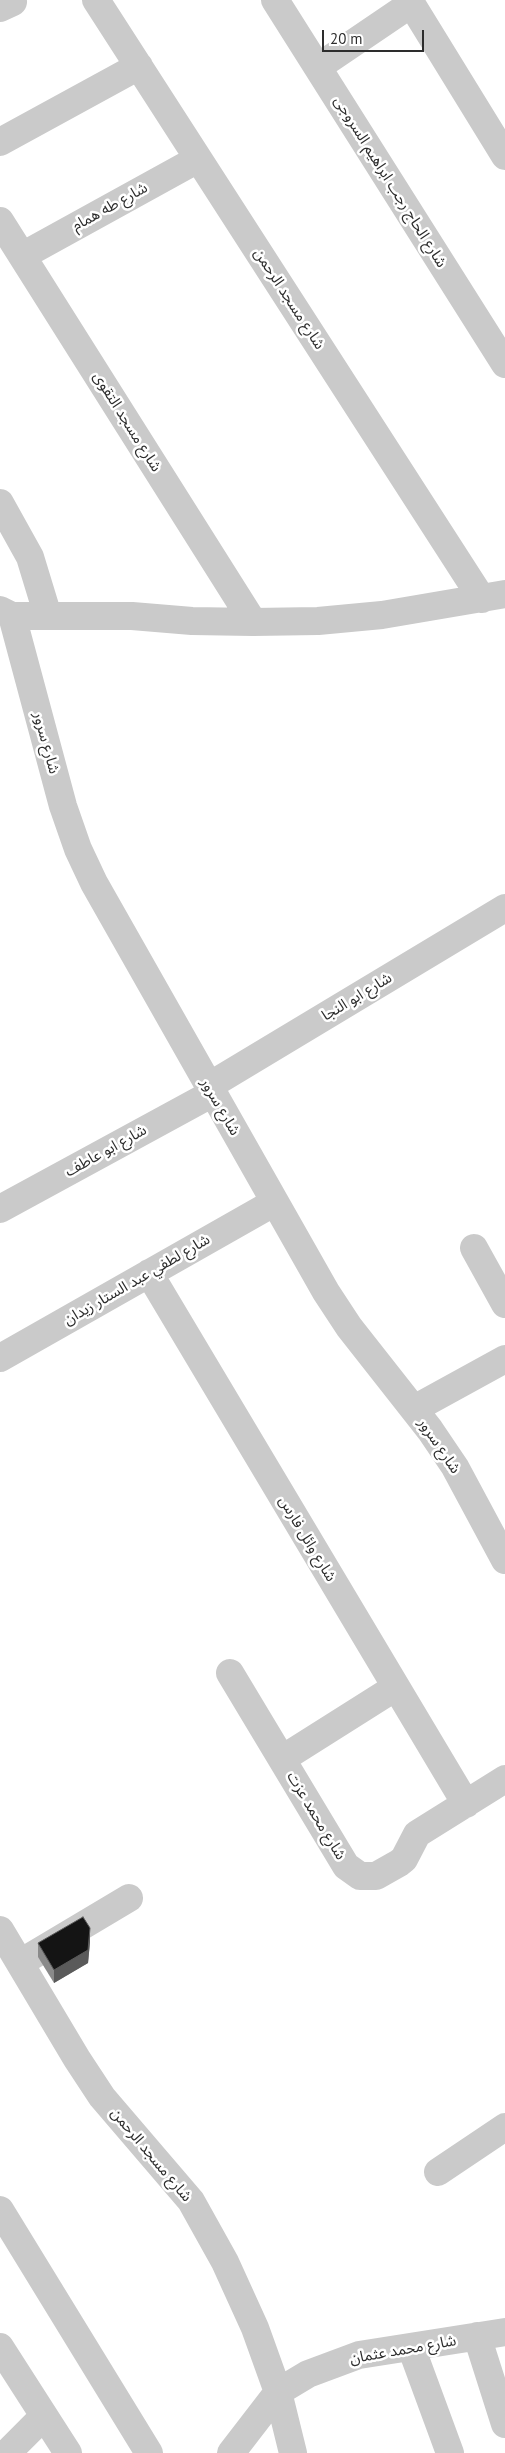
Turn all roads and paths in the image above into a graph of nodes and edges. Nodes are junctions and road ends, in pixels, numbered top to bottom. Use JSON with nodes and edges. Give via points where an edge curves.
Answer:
{"nodes":[{"id":1,"x":96,"y":0,"type":"edge"},
{"id":2,"x":275,"y":0,"type":"edge"},
{"id":3,"x":410,"y":2,"type":"edge"},
{"id":4,"x":139,"y":66,"type":"junction"},
{"id":5,"x":318,"y":67,"type":"junction"},
{"id":6,"x":0,"y":142,"type":"edge"},
{"id":7,"x":505,"y":156,"type":"edge"},
{"id":8,"x":198,"y":159,"type":"junction"},
{"id":9,"x":0,"y":221,"type":"edge"},
{"id":10,"x":22,"y":256,"type":"junction"},
{"id":11,"x":505,"y":364,"type":"edge"},
{"id":12,"x":0,"y":503,"type":"edge"},
{"id":13,"x":494,"y":597,"type":"edge"},
{"id":14,"x":4,"y":616,"type":"edge"},
{"id":15,"x":48,"y":616,"type":"junction"},
{"id":16,"x":253,"y":622,"type":"junction"},
{"id":17,"x":505,"y":908,"type":"edge"},
{"id":18,"x":211,"y":1090,"type":"junction"},
{"id":19,"x":274,"y":1202,"type":"junction"},
{"id":20,"x":0,"y":1209,"type":"edge"},
{"id":21,"x":474,"y":1248,"type":"dead end"},
{"id":22,"x":149,"y":1274,"type":"junction"},
{"id":23,"x":505,"y":1304,"type":"edge"},
{"id":24,"x":0,"y":1358,"type":"edge"},
{"id":25,"x":505,"y":1359,"type":"edge"},
{"id":26,"x":414,"y":1409,"type":"junction"},
{"id":27,"x":505,"y":1560,"type":"edge"},
{"id":28,"x":230,"y":1673,"type":"dead end"},
{"id":29,"x":396,"y":1688,"type":"junction"},
{"id":30,"x":282,"y":1760,"type":"junction"},
{"id":31,"x":505,"y":1780,"type":"edge"},
{"id":32,"x":466,"y":1804,"type":"junction"},
{"id":33,"x":129,"y":1898,"type":"dead end"},
{"id":34,"x":0,"y":1930,"type":"edge"},
{"id":35,"x":20,"y":1963,"type":"junction"},
{"id":36,"x":505,"y":2127,"type":"edge"},
{"id":37,"x":438,"y":2172,"type":"dead end"},
{"id":38,"x":0,"y":2210,"type":"edge"},
{"id":39,"x":505,"y":2332,"type":"edge"},
{"id":40,"x":477,"y":2336,"type":"junction"},
{"id":41,"x":0,"y":2347,"type":"edge"},
{"id":42,"x":411,"y":2347,"type":"junction"},
{"id":43,"x":278,"y":2392,"type":"junction"},
{"id":44,"x":44,"y":2416,"type":"junction"},
{"id":45,"x":505,"y":2424,"type":"edge"},
{"id":46,"x":7,"y":2453,"type":"edge"},
{"id":47,"x":68,"y":2453,"type":"edge"},
{"id":48,"x":149,"y":2453,"type":"edge"},
{"id":49,"x":231,"y":2453,"type":"edge"},
{"id":50,"x":293,"y":2453,"type":"edge"},
{"id":51,"x":450,"y":2453,"type":"edge"}],
"edges":[{"from":1,"to":4,"type":"street","name":"شارع مسجد الرحمن"},
{"from":2,"to":5,"type":"street","name":"شارع الحاج رجب ابراهيم السروجى"},
{"from":3,"to":5,"type":"street"},
{"from":3,"to":7,"type":"street"},
{"from":4,"to":6,"type":"street"},
{"from":4,"to":8,"type":"street","name":"شارع مسجد الرحمن"},
{"from":5,"to":11,"type":"street","name":"شارع الحاج رجب ابراهيم السروجى"},
{"from":8,"to":10,"type":"street","name":"شارع طه همام"},
{"from":8,"to":13,"type":"street","name":"شارع مسجد الرحمن"},
{"from":9,"to":10,"type":"street","name":"شارع مسجد التقوى"},
{"from":10,"to":16,"type":"street","name":"شارع مسجد التقوى"},
{"from":12,"to":15,"type":"street","via":[[30,557]]},
{"from":13,"to":16,"type":"street","via":[[382,615],[318,621]]},
{"from":14,"to":15,"type":"street"},
{"from":14,"to":18,"type":"street","name":"شارع سرور","via":[[78,848],[94,883]]},
{"from":15,"to":16,"type":"street"},
{"from":17,"to":18,"type":"street","name":"شارع ابو النجا"},
{"from":18,"to":19,"type":"street","name":"شارع سرور"},
{"from":18,"to":20,"type":"street","name":"شارع ابو عاطف"},
{"from":19,"to":22,"type":"street","name":"شارع لطفي عبد الستار زيدان"},
{"from":19,"to":26,"type":"street","name":"شارع سرور","via":[[349,1327]]},
{"from":21,"to":23,"type":"street"},
{"from":22,"to":24,"type":"street","name":"شارع لطفي عبد الستار زيدان"},
{"from":22,"to":29,"type":"street","name":"شارع وائل فارس"},
{"from":25,"to":26,"type":"street"},
{"from":26,"to":27,"type":"street","name":"شارع سرور","via":[[455,1468]]},
{"from":28,"to":30,"type":"street","name":"شارع محمد عزت"},
{"from":29,"to":30,"type":"street"},
{"from":29,"to":32,"type":"street","name":"شارع وائل فارس"},
{"from":30,"to":32,"type":"street","name":"شارع محمد عزت","via":[[346,1866],[360,1876],[376,1876],[404,1859],[417,1834]]},
{"from":31,"to":32,"type":"street","name":"شارع محمد عزت"},
{"from":33,"to":35,"type":"street"},
{"from":34,"to":35,"type":"street","name":"شارع مسجد الرحمن"},
{"from":35,"to":43,"type":"street","name":"شارع مسجد الرحمن","via":[[76,2060],[102,2097],[191,2201],[225,2262],[255,2328]]},
{"from":36,"to":37,"type":"street"},
{"from":38,"to":48,"type":"street"},
{"from":39,"to":40,"type":"street","name":"شارع محمد عثمان"},
{"from":40,"to":42,"type":"street","name":"شارع محمد عثمان"},
{"from":40,"to":45,"type":"street"},
{"from":41,"to":44,"type":"street"},
{"from":42,"to":43,"type":"street","name":"شارع محمد عثمان","via":[[359,2355],[335,2363]]},
{"from":42,"to":51,"type":"street"},
{"from":43,"to":49,"type":"street"},
{"from":43,"to":50,"type":"street","name":"شارع مسجد الرحمن"},
{"from":44,"to":46,"type":"street"},
{"from":44,"to":47,"type":"street"}]}
